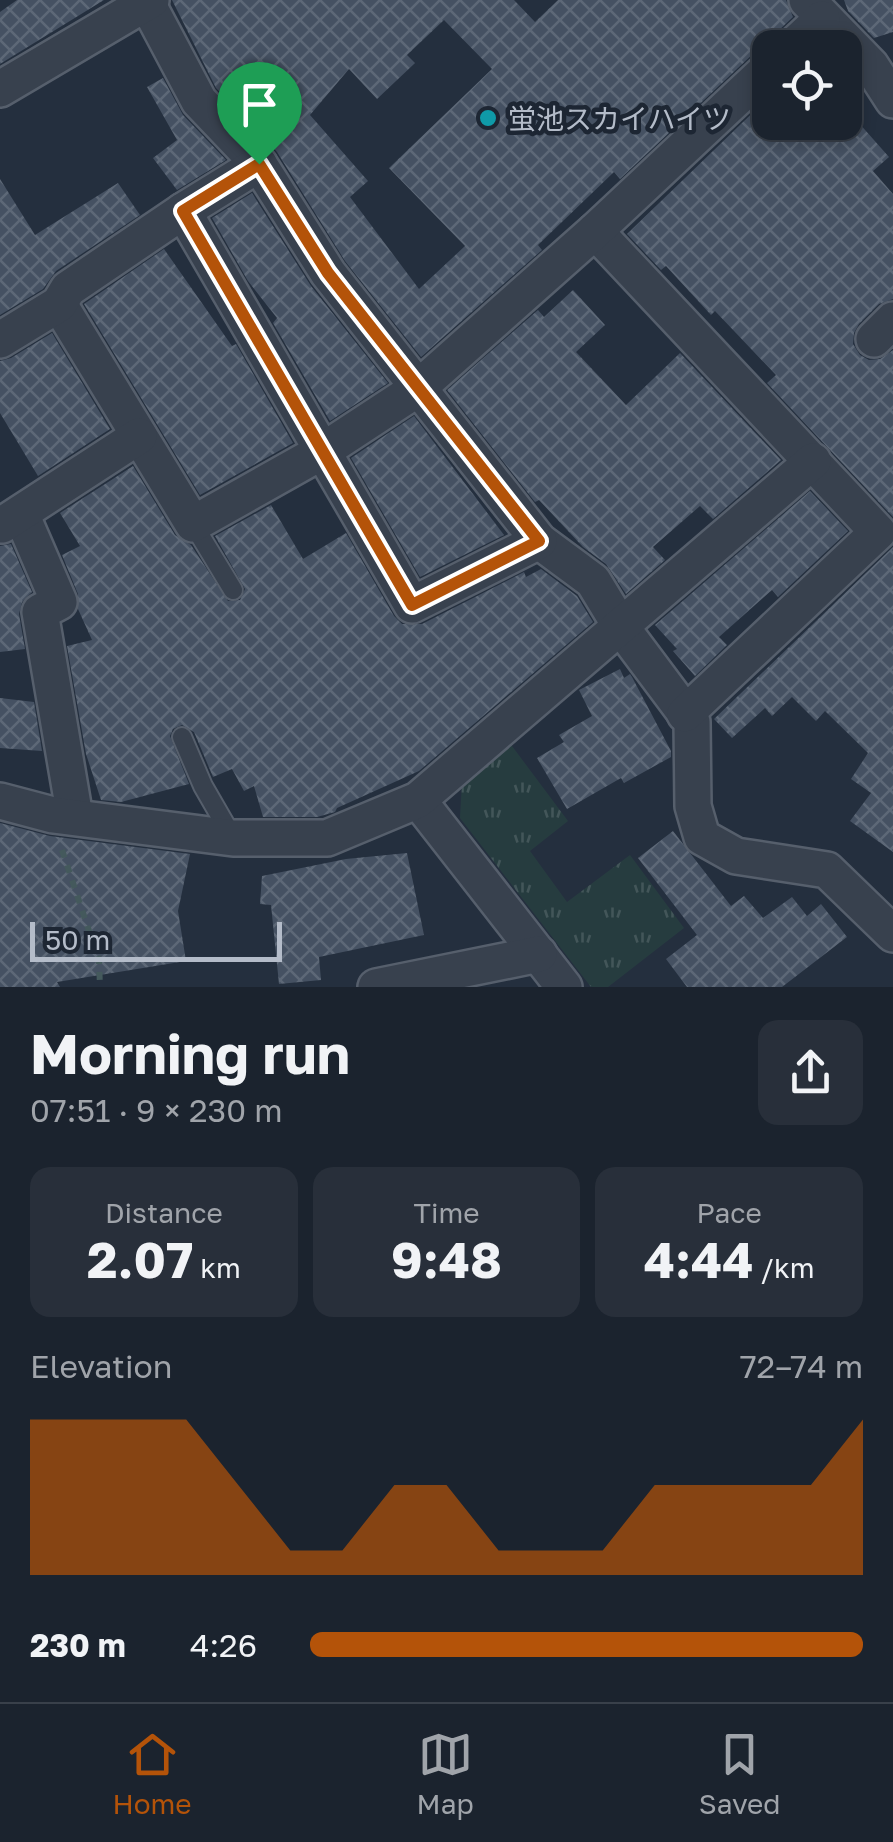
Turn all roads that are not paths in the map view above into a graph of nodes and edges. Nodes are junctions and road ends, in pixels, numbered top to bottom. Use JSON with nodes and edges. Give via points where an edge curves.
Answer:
{"nodes":[{"id":1,"x":149,"y":1,"type":"edge"},
{"id":2,"x":814,"y":9,"type":"edge"},
{"id":3,"x":882,"y":62,"type":"edge"},
{"id":4,"x":752,"y":84,"type":"edge"},
{"id":5,"x":0,"y":89,"type":"edge"},
{"id":6,"x":893,"y":100,"type":"edge"},
{"id":7,"x":259,"y":164,"type":"junction"},
{"id":8,"x":183,"y":211,"type":"junction"},
{"id":9,"x":594,"y":231,"type":"junction"},
{"id":10,"x":59,"y":304,"type":"junction"},
{"id":11,"x":0,"y":340,"type":"edge"},
{"id":12,"x":418,"y":388,"type":"junction"},
{"id":13,"x":140,"y":436,"type":"junction"},
{"id":14,"x":321,"y":452,"type":"junction"},
{"id":15,"x":813,"y":461,"type":"junction"},
{"id":16,"x":10,"y":520,"type":"edge"},
{"id":17,"x":194,"y":524,"type":"junction"},
{"id":18,"x":539,"y":541,"type":"junction"},
{"id":19,"x":233,"y":590,"type":"dead end"},
{"id":20,"x":621,"y":627,"type":"junction"},
{"id":21,"x":685,"y":714,"type":"junction"},
{"id":22,"x":182,"y":738,"type":"dead end"},
{"id":23,"x":418,"y":800,"type":"junction"},
{"id":24,"x":0,"y":801,"type":"edge"},
{"id":25,"x":64,"y":816,"type":"junction"},
{"id":26,"x":233,"y":838,"type":"junction"},
{"id":27,"x":893,"y":934,"type":"edge"},
{"id":28,"x":539,"y":954,"type":"junction"},
{"id":29,"x":376,"y":987,"type":"edge"},
{"id":30,"x":564,"y":987,"type":"edge"}],
"edges":[{"from":1,"to":5,"type":"street"},
{"from":1,"to":7,"type":"street","via":[[200,100]]},
{"from":2,"to":3,"type":"street"},
{"from":3,"to":6,"type":"street"},
{"from":4,"to":9,"type":"street"},
{"from":7,"to":8,"type":"street"},
{"from":7,"to":12,"type":"street","via":[[328,273]]},
{"from":8,"to":10,"type":"street","via":[[68,289]]},
{"from":8,"to":14,"type":"street"},
{"from":9,"to":12,"type":"street"},
{"from":9,"to":15,"type":"street"},
{"from":10,"to":11,"type":"street"},
{"from":10,"to":13,"type":"street"},
{"from":12,"to":14,"type":"street"},
{"from":12,"to":18,"type":"street"},
{"from":13,"to":16,"type":"street"},
{"from":13,"to":17,"type":"street"},
{"from":14,"to":17,"type":"street"},
{"from":14,"to":18,"type":"street","via":[[412,605]]},
{"from":15,"to":20,"type":"street"},
{"from":15,"to":21,"type":"street","via":[[878,532]]},
{"from":16,"to":25,"type":"street","via":[[58,602],[40,612]]},
{"from":17,"to":19,"type":"lane"},
{"from":18,"to":20,"type":"street","via":[[592,582]]},
{"from":20,"to":21,"type":"street"},
{"from":20,"to":23,"type":"street"},
{"from":21,"to":27,"type":"street","via":[[692,722],[693,806],[702,837],[736,856],[827,870]]},
{"from":22,"to":26,"type":"lane"},
{"from":23,"to":26,"type":"street","via":[[327,838]]},
{"from":23,"to":28,"type":"street"},
{"from":24,"to":25,"type":"street"},
{"from":25,"to":26,"type":"street"},
{"from":28,"to":29,"type":"street"},
{"from":28,"to":30,"type":"street"}]}
